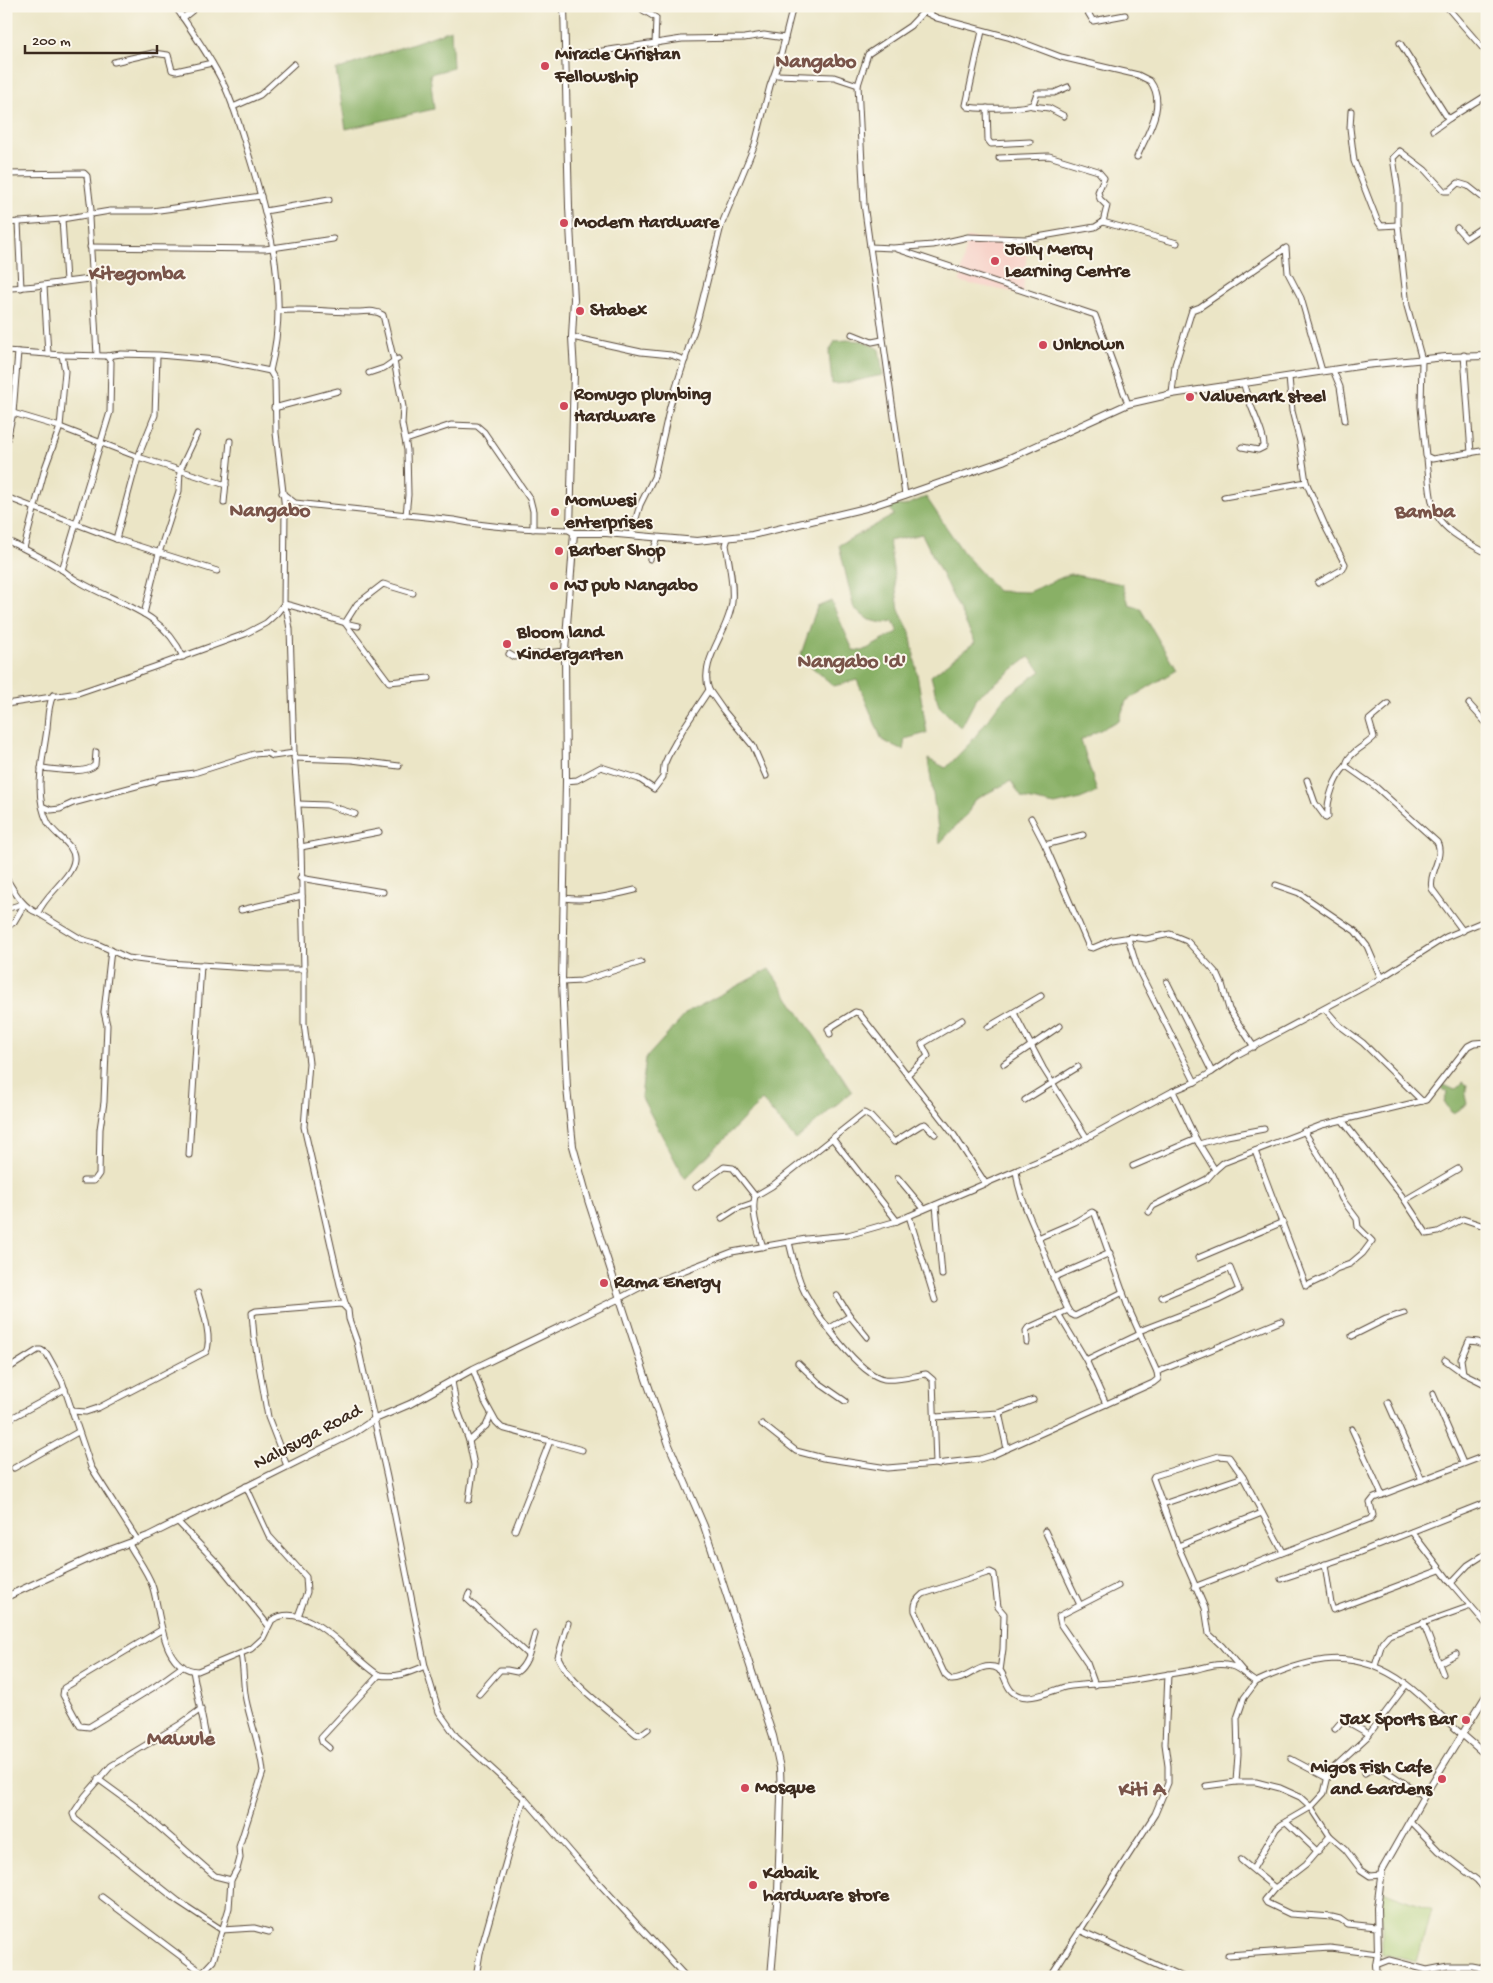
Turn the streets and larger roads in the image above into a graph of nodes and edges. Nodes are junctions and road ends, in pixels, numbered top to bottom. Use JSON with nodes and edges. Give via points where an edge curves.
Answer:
{"nodes":[{"id":1,"x":175,"y":6,"type":"edge"},
{"id":2,"x":198,"y":6,"type":"edge"},
{"id":3,"x":564,"y":6,"type":"edge"},
{"id":4,"x":641,"y":6,"type":"edge"},
{"id":5,"x":793,"y":6,"type":"edge"},
{"id":6,"x":929,"y":6,"type":"edge"},
{"id":7,"x":1084,"y":6,"type":"edge"},
{"id":8,"x":1446,"y":6,"type":"edge"},
{"id":9,"x":925,"y":12,"type":"junction"},
{"id":10,"x":1125,"y":15,"type":"dead end"},
{"id":11,"x":183,"y":18,"type":"junction"},
{"id":12,"x":982,"y":31,"type":"junction"},
{"id":13,"x":785,"y":38,"type":"junction"},
{"id":14,"x":1400,"y":43,"type":"dead end"},
{"id":15,"x":655,"y":44,"type":"junction"},
{"id":16,"x":1487,"y":53,"type":"edge"},
{"id":17,"x":565,"y":56,"type":"junction"},
{"id":18,"x":114,"y":62,"type":"dead end"},
{"id":19,"x":212,"y":64,"type":"junction"},
{"id":20,"x":294,"y":64,"type":"dead end"},
{"id":21,"x":776,"y":75,"type":"junction"},
{"id":22,"x":858,"y":85,"type":"junction"},
{"id":23,"x":1068,"y":87,"type":"dead end"},
{"id":24,"x":1487,"y":95,"type":"edge"},
{"id":25,"x":1032,"y":106,"type":"junction"},
{"id":26,"x":233,"y":107,"type":"junction"},
{"id":27,"x":987,"y":108,"type":"junction"},
{"id":28,"x":1351,"y":111,"type":"dead end"},
{"id":29,"x":1064,"y":116,"type":"dead end"},
{"id":30,"x":1450,"y":118,"type":"junction"},
{"id":31,"x":1433,"y":130,"type":"dead end"},
{"id":32,"x":1030,"y":142,"type":"dead end"},
{"id":33,"x":1137,"y":157,"type":"dead end"},
{"id":34,"x":999,"y":158,"type":"dead end"},
{"id":35,"x":6,"y":174,"type":"edge"},
{"id":36,"x":262,"y":196,"type":"junction"},
{"id":37,"x":329,"y":200,"type":"dead end"},
{"id":38,"x":1487,"y":201,"type":"edge"},
{"id":39,"x":265,"y":211,"type":"junction"},
{"id":40,"x":90,"y":214,"type":"junction"},
{"id":41,"x":62,"y":219,"type":"junction"},
{"id":42,"x":18,"y":222,"type":"junction"},
{"id":43,"x":1102,"y":222,"type":"junction"},
{"id":44,"x":6,"y":223,"type":"edge"},
{"id":45,"x":1487,"y":224,"type":"edge"},
{"id":46,"x":1398,"y":226,"type":"junction"},
{"id":47,"x":1457,"y":228,"type":"dead end"},
{"id":48,"x":334,"y":239,"type":"dead end"},
{"id":49,"x":1177,"y":243,"type":"dead end"},
{"id":50,"x":90,"y":247,"type":"junction"},
{"id":51,"x":273,"y":247,"type":"junction"},
{"id":52,"x":870,"y":247,"type":"junction"},
{"id":53,"x":893,"y":248,"type":"junction"},
{"id":54,"x":92,"y":279,"type":"junction"},
{"id":55,"x":66,"y":281,"type":"junction"},
{"id":56,"x":44,"y":286,"type":"junction"},
{"id":57,"x":6,"y":288,"type":"edge"},
{"id":58,"x":21,"y":288,"type":"junction"},
{"id":59,"x":278,"y":311,"type":"junction"},
{"id":60,"x":852,"y":334,"type":"dead end"},
{"id":61,"x":572,"y":337,"type":"junction"},
{"id":62,"x":882,"y":340,"type":"junction"},
{"id":63,"x":6,"y":351,"type":"edge"},
{"id":64,"x":18,"y":352,"type":"junction"},
{"id":65,"x":48,"y":354,"type":"junction"},
{"id":66,"x":62,"y":355,"type":"junction"},
{"id":67,"x":97,"y":355,"type":"junction"},
{"id":68,"x":107,"y":356,"type":"junction"},
{"id":69,"x":157,"y":356,"type":"junction"},
{"id":70,"x":1464,"y":356,"type":"junction"},
{"id":71,"x":1487,"y":356,"type":"edge"},
{"id":72,"x":396,"y":360,"type":"junction"},
{"id":73,"x":685,"y":360,"type":"junction"},
{"id":74,"x":1422,"y":360,"type":"junction"},
{"id":75,"x":1333,"y":370,"type":"junction"},
{"id":76,"x":270,"y":371,"type":"junction"},
{"id":77,"x":1322,"y":371,"type":"junction"},
{"id":78,"x":369,"y":373,"type":"dead end"},
{"id":79,"x":1289,"y":377,"type":"junction"},
{"id":80,"x":1244,"y":384,"type":"junction"},
{"id":81,"x":338,"y":391,"type":"dead end"},
{"id":82,"x":1172,"y":394,"type":"junction"},
{"id":83,"x":1128,"y":404,"type":"junction"},
{"id":84,"x":274,"y":408,"type":"junction"},
{"id":85,"x":13,"y":413,"type":"junction"},
{"id":86,"x":1346,"y":420,"type":"dead end"},
{"id":87,"x":60,"y":427,"type":"junction"},
{"id":88,"x":197,"y":434,"type":"dead end"},
{"id":89,"x":406,"y":440,"type":"junction"},
{"id":90,"x":230,"y":441,"type":"dead end"},
{"id":91,"x":102,"y":443,"type":"junction"},
{"id":92,"x":6,"y":444,"type":"edge"},
{"id":93,"x":1242,"y":448,"type":"dead end"},
{"id":94,"x":1487,"y":450,"type":"edge"},
{"id":95,"x":1471,"y":453,"type":"junction"},
{"id":96,"x":138,"y":457,"type":"junction"},
{"id":97,"x":1428,"y":458,"type":"junction"},
{"id":98,"x":180,"y":470,"type":"junction"},
{"id":99,"x":1306,"y":482,"type":"junction"},
{"id":100,"x":226,"y":485,"type":"junction"},
{"id":101,"x":282,"y":493,"type":"junction"},
{"id":102,"x":905,"y":495,"type":"junction"},
{"id":103,"x":6,"y":497,"type":"edge"},
{"id":104,"x":1224,"y":497,"type":"dead end"},
{"id":105,"x":224,"y":503,"type":"dead end"},
{"id":106,"x":296,"y":503,"type":"junction"},
{"id":107,"x":35,"y":508,"type":"junction"},
{"id":108,"x":285,"y":510,"type":"junction"},
{"id":109,"x":406,"y":515,"type":"junction"},
{"id":110,"x":75,"y":522,"type":"junction"},
{"id":111,"x":533,"y":529,"type":"junction"},
{"id":112,"x":572,"y":531,"type":"junction"},
{"id":113,"x":631,"y":535,"type":"junction"},
{"id":114,"x":658,"y":538,"type":"junction"},
{"id":115,"x":728,"y":538,"type":"junction"},
{"id":116,"x":116,"y":539,"type":"junction"},
{"id":117,"x":6,"y":540,"type":"edge"},
{"id":118,"x":24,"y":548,"type":"junction"},
{"id":119,"x":1483,"y":551,"type":"dead end"},
{"id":120,"x":159,"y":553,"type":"junction"},
{"id":121,"x":650,"y":559,"type":"dead end"},
{"id":122,"x":62,"y":570,"type":"junction"},
{"id":123,"x":217,"y":571,"type":"dead end"},
{"id":124,"x":1318,"y":583,"type":"dead end"},
{"id":125,"x":413,"y":593,"type":"dead end"},
{"id":126,"x":283,"y":605,"type":"junction"},
{"id":127,"x":144,"y":614,"type":"junction"},
{"id":128,"x":345,"y":623,"type":"junction"},
{"id":129,"x":358,"y":626,"type":"dead end"},
{"id":130,"x":565,"y":651,"type":"junction"},
{"id":131,"x":509,"y":654,"type":"dead end"},
{"id":132,"x":183,"y":657,"type":"junction"},
{"id":133,"x":429,"y":678,"type":"dead end"},
{"id":134,"x":709,"y":690,"type":"junction"},
{"id":135,"x":53,"y":696,"type":"junction"},
{"id":136,"x":6,"y":704,"type":"edge"},
{"id":137,"x":1388,"y":704,"type":"dead end"},
{"id":138,"x":1469,"y":704,"type":"dead end"},
{"id":139,"x":1487,"y":724,"type":"edge"},
{"id":140,"x":96,"y":752,"type":"dead end"},
{"id":141,"x":294,"y":756,"type":"junction"},
{"id":142,"x":399,"y":766,"type":"dead end"},
{"id":143,"x":1346,"y":766,"type":"junction"},
{"id":144,"x":41,"y":768,"type":"junction"},
{"id":145,"x":766,"y":776,"type":"dead end"},
{"id":146,"x":1307,"y":780,"type":"dead end"},
{"id":147,"x":566,"y":781,"type":"junction"},
{"id":148,"x":298,"y":804,"type":"junction"},
{"id":149,"x":44,"y":807,"type":"junction"},
{"id":150,"x":355,"y":814,"type":"dead end"},
{"id":151,"x":1030,"y":818,"type":"dead end"},
{"id":152,"x":379,"y":832,"type":"dead end"},
{"id":153,"x":1083,"y":835,"type":"dead end"},
{"id":154,"x":1045,"y":845,"type":"junction"},
{"id":155,"x":301,"y":847,"type":"junction"},
{"id":156,"x":6,"y":878,"type":"edge"},
{"id":157,"x":300,"y":878,"type":"junction"},
{"id":158,"x":1276,"y":885,"type":"dead end"},
{"id":159,"x":635,"y":890,"type":"dead end"},
{"id":160,"x":383,"y":892,"type":"dead end"},
{"id":161,"x":302,"y":896,"type":"junction"},
{"id":162,"x":564,"y":898,"type":"junction"},
{"id":163,"x":26,"y":907,"type":"junction"},
{"id":164,"x":6,"y":909,"type":"edge"},
{"id":165,"x":241,"y":910,"type":"dead end"},
{"id":166,"x":38,"y":913,"type":"junction"},
{"id":167,"x":1486,"y":922,"type":"edge"},
{"id":168,"x":6,"y":928,"type":"edge"},
{"id":169,"x":1463,"y":931,"type":"junction"},
{"id":170,"x":1128,"y":938,"type":"junction"},
{"id":171,"x":111,"y":950,"type":"junction"},
{"id":172,"x":641,"y":962,"type":"dead end"},
{"id":173,"x":201,"y":965,"type":"junction"},
{"id":174,"x":304,"y":969,"type":"junction"},
{"id":175,"x":1381,"y":978,"type":"junction"},
{"id":176,"x":562,"y":982,"type":"junction"},
{"id":177,"x":1167,"y":982,"type":"dead end"},
{"id":178,"x":1041,"y":996,"type":"dead end"},
{"id":179,"x":1325,"y":1009,"type":"junction"},
{"id":180,"x":1014,"y":1013,"type":"junction"},
{"id":181,"x":962,"y":1020,"type":"dead end"},
{"id":182,"x":825,"y":1024,"type":"dead end"},
{"id":183,"x":1060,"y":1026,"type":"dead end"},
{"id":184,"x":988,"y":1027,"type":"dead end"},
{"id":185,"x":1487,"y":1042,"type":"edge"},
{"id":186,"x":1031,"y":1046,"type":"junction"},
{"id":187,"x":1254,"y":1047,"type":"junction"},
{"id":188,"x":1004,"y":1064,"type":"dead end"},
{"id":189,"x":1078,"y":1067,"type":"dead end"},
{"id":190,"x":1212,"y":1072,"type":"junction"},
{"id":191,"x":907,"y":1075,"type":"junction"},
{"id":192,"x":1195,"y":1082,"type":"junction"},
{"id":193,"x":1053,"y":1083,"type":"junction"},
{"id":194,"x":1173,"y":1091,"type":"junction"},
{"id":195,"x":1025,"y":1100,"type":"dead end"},
{"id":196,"x":1422,"y":1101,"type":"junction"},
{"id":197,"x":1342,"y":1120,"type":"junction"},
{"id":198,"x":1264,"y":1129,"type":"dead end"},
{"id":199,"x":1304,"y":1131,"type":"junction"},
{"id":200,"x":935,"y":1134,"type":"dead end"},
{"id":201,"x":832,"y":1138,"type":"junction"},
{"id":202,"x":1087,"y":1138,"type":"junction"},
{"id":203,"x":1196,"y":1139,"type":"junction"},
{"id":204,"x":1199,"y":1144,"type":"junction"},
{"id":205,"x":1255,"y":1152,"type":"junction"},
{"id":206,"x":189,"y":1155,"type":"dead end"},
{"id":207,"x":1133,"y":1166,"type":"dead end"},
{"id":208,"x":1458,"y":1169,"type":"dead end"},
{"id":209,"x":1215,"y":1170,"type":"junction"},
{"id":210,"x":1016,"y":1171,"type":"junction"},
{"id":211,"x":898,"y":1178,"type":"dead end"},
{"id":212,"x":83,"y":1181,"type":"dead end"},
{"id":213,"x":986,"y":1184,"type":"junction"},
{"id":214,"x":696,"y":1187,"type":"dead end"},
{"id":215,"x":755,"y":1196,"type":"junction"},
{"id":216,"x":1405,"y":1200,"type":"junction"},
{"id":217,"x":753,"y":1203,"type":"junction"},
{"id":218,"x":936,"y":1205,"type":"junction"},
{"id":219,"x":924,"y":1209,"type":"junction"},
{"id":220,"x":1149,"y":1212,"type":"dead end"},
{"id":221,"x":909,"y":1216,"type":"junction"},
{"id":222,"x":722,"y":1218,"type":"dead end"},
{"id":223,"x":897,"y":1221,"type":"junction"},
{"id":224,"x":1283,"y":1222,"type":"junction"},
{"id":225,"x":1487,"y":1227,"type":"edge"},
{"id":226,"x":1038,"y":1238,"type":"junction"},
{"id":227,"x":789,"y":1242,"type":"junction"},
{"id":228,"x":763,"y":1247,"type":"junction"},
{"id":229,"x":1110,"y":1253,"type":"junction"},
{"id":230,"x":1198,"y":1258,"type":"dead end"},
{"id":231,"x":942,"y":1275,"type":"dead end"},
{"id":232,"x":1052,"y":1278,"type":"junction"},
{"id":233,"x":1123,"y":1292,"type":"junction"},
{"id":234,"x":198,"y":1293,"type":"dead end"},
{"id":235,"x":837,"y":1296,"type":"dead end"},
{"id":236,"x":1162,"y":1297,"type":"dead end"},
{"id":237,"x":620,"y":1298,"type":"junction"},
{"id":238,"x":935,"y":1300,"type":"dead end"},
{"id":239,"x":346,"y":1306,"type":"junction"},
{"id":240,"x":1068,"y":1310,"type":"junction"},
{"id":241,"x":1404,"y":1313,"type":"dead end"},
{"id":242,"x":1059,"y":1315,"type":"junction"},
{"id":243,"x":850,"y":1316,"type":"junction"},
{"id":244,"x":1281,"y":1320,"type":"dead end"},
{"id":245,"x":830,"y":1328,"type":"junction"},
{"id":246,"x":1140,"y":1332,"type":"junction"},
{"id":247,"x":1352,"y":1336,"type":"dead end"},
{"id":248,"x":868,"y":1337,"type":"dead end"},
{"id":249,"x":1027,"y":1342,"type":"dead end"},
{"id":250,"x":1487,"y":1347,"type":"edge"},
{"id":251,"x":1086,"y":1360,"type":"junction"},
{"id":252,"x":1445,"y":1360,"type":"dead end"},
{"id":253,"x":798,"y":1363,"type":"dead end"},
{"id":254,"x":473,"y":1369,"type":"junction"},
{"id":255,"x":6,"y":1370,"type":"edge"},
{"id":256,"x":1157,"y":1372,"type":"junction"},
{"id":257,"x":1464,"y":1373,"type":"junction"},
{"id":258,"x":452,"y":1380,"type":"junction"},
{"id":259,"x":1487,"y":1385,"type":"edge"},
{"id":260,"x":65,"y":1389,"type":"junction"},
{"id":261,"x":1433,"y":1394,"type":"dead end"},
{"id":262,"x":1033,"y":1400,"type":"dead end"},
{"id":263,"x":845,"y":1401,"type":"dead end"},
{"id":264,"x":1388,"y":1403,"type":"dead end"},
{"id":265,"x":1106,"y":1404,"type":"junction"},
{"id":266,"x":72,"y":1412,"type":"junction"},
{"id":267,"x":999,"y":1413,"type":"junction"},
{"id":268,"x":491,"y":1415,"type":"junction"},
{"id":269,"x":935,"y":1417,"type":"junction"},
{"id":270,"x":375,"y":1419,"type":"junction"},
{"id":271,"x":6,"y":1421,"type":"edge"},
{"id":272,"x":762,"y":1424,"type":"dead end"},
{"id":273,"x":1352,"y":1429,"type":"dead end"},
{"id":274,"x":78,"y":1432,"type":"junction"},
{"id":275,"x":469,"y":1441,"type":"junction"},
{"id":276,"x":550,"y":1441,"type":"junction"},
{"id":277,"x":1007,"y":1449,"type":"junction"},
{"id":278,"x":582,"y":1450,"type":"dead end"},
{"id":279,"x":1487,"y":1455,"type":"edge"},
{"id":280,"x":1463,"y":1463,"type":"junction"},
{"id":281,"x":936,"y":1464,"type":"junction"},
{"id":282,"x":287,"y":1466,"type":"junction"},
{"id":283,"x":944,"y":1466,"type":"dead end"},
{"id":284,"x":14,"y":1468,"type":"dead end"},
{"id":285,"x":1244,"y":1477,"type":"junction"},
{"id":286,"x":1422,"y":1480,"type":"junction"},
{"id":287,"x":246,"y":1486,"type":"junction"},
{"id":288,"x":1382,"y":1495,"type":"junction"},
{"id":289,"x":469,"y":1500,"type":"dead end"},
{"id":290,"x":1487,"y":1502,"type":"edge"},
{"id":291,"x":1163,"y":1504,"type":"junction"},
{"id":292,"x":1262,"y":1514,"type":"junction"},
{"id":293,"x":177,"y":1521,"type":"junction"},
{"id":294,"x":515,"y":1530,"type":"dead end"},
{"id":295,"x":1044,"y":1532,"type":"dead end"},
{"id":296,"x":1412,"y":1532,"type":"junction"},
{"id":297,"x":138,"y":1541,"type":"junction"},
{"id":298,"x":129,"y":1544,"type":"junction"},
{"id":299,"x":1178,"y":1546,"type":"junction"},
{"id":300,"x":1283,"y":1552,"type":"junction"},
{"id":301,"x":1487,"y":1553,"type":"edge"},
{"id":302,"x":1325,"y":1564,"type":"junction"},
{"id":303,"x":1440,"y":1570,"type":"junction"},
{"id":304,"x":1281,"y":1578,"type":"dead end"},
{"id":305,"x":1451,"y":1583,"type":"junction"},
{"id":306,"x":1118,"y":1586,"type":"dead end"},
{"id":307,"x":1194,"y":1587,"type":"junction"},
{"id":308,"x":470,"y":1594,"type":"dead end"},
{"id":309,"x":6,"y":1597,"type":"edge"},
{"id":310,"x":1080,"y":1606,"type":"junction"},
{"id":311,"x":1471,"y":1606,"type":"junction"},
{"id":312,"x":298,"y":1616,"type":"junction"},
{"id":313,"x":1423,"y":1622,"type":"junction"},
{"id":314,"x":568,"y":1624,"type":"dead end"},
{"id":315,"x":268,"y":1625,"type":"junction"},
{"id":316,"x":1487,"y":1625,"type":"edge"},
{"id":317,"x":161,"y":1630,"type":"junction"},
{"id":318,"x":535,"y":1634,"type":"dead end"},
{"id":319,"x":241,"y":1654,"type":"junction"},
{"id":320,"x":528,"y":1654,"type":"junction"},
{"id":321,"x":1456,"y":1654,"type":"dead end"},
{"id":322,"x":1439,"y":1663,"type":"junction"},
{"id":323,"x":183,"y":1666,"type":"junction"},
{"id":324,"x":425,"y":1666,"type":"junction"},
{"id":325,"x":1375,"y":1666,"type":"junction"},
{"id":326,"x":1000,"y":1670,"type":"junction"},
{"id":327,"x":193,"y":1671,"type":"junction"},
{"id":328,"x":1243,"y":1671,"type":"junction"},
{"id":329,"x":1168,"y":1674,"type":"junction"},
{"id":330,"x":1443,"y":1674,"type":"dead end"},
{"id":331,"x":379,"y":1675,"type":"junction"},
{"id":332,"x":1256,"y":1682,"type":"junction"},
{"id":333,"x":1095,"y":1685,"type":"junction"},
{"id":334,"x":1406,"y":1685,"type":"junction"},
{"id":335,"x":479,"y":1694,"type":"dead end"},
{"id":336,"x":1486,"y":1695,"type":"edge"},
{"id":337,"x":201,"y":1709,"type":"junction"},
{"id":338,"x":648,"y":1729,"type":"dead end"},
{"id":339,"x":1335,"y":1729,"type":"dead end"},
{"id":340,"x":1369,"y":1734,"type":"junction"},
{"id":341,"x":1463,"y":1735,"type":"junction"},
{"id":342,"x":207,"y":1742,"type":"dead end"},
{"id":343,"x":329,"y":1748,"type":"dead end"},
{"id":344,"x":1487,"y":1756,"type":"edge"},
{"id":345,"x":1290,"y":1759,"type":"dead end"},
{"id":346,"x":1366,"y":1773,"type":"dead end"},
{"id":347,"x":1327,"y":1778,"type":"junction"},
{"id":348,"x":98,"y":1779,"type":"junction"},
{"id":349,"x":1236,"y":1782,"type":"junction"},
{"id":350,"x":1206,"y":1786,"type":"dead end"},
{"id":351,"x":1424,"y":1796,"type":"junction"},
{"id":352,"x":524,"y":1798,"type":"junction"},
{"id":353,"x":1311,"y":1807,"type":"junction"},
{"id":354,"x":1410,"y":1821,"type":"junction"},
{"id":355,"x":1286,"y":1822,"type":"junction"},
{"id":356,"x":1330,"y":1836,"type":"junction"},
{"id":357,"x":1318,"y":1852,"type":"junction"},
{"id":358,"x":1241,"y":1860,"type":"dead end"},
{"id":359,"x":1252,"y":1870,"type":"junction"},
{"id":360,"x":1380,"y":1875,"type":"junction"},
{"id":361,"x":231,"y":1880,"type":"junction"},
{"id":362,"x":1275,"y":1888,"type":"junction"},
{"id":363,"x":1487,"y":1892,"type":"edge"},
{"id":364,"x":102,"y":1897,"type":"dead end"},
{"id":365,"x":1376,"y":1927,"type":"junction"},
{"id":366,"x":222,"y":1930,"type":"junction"},
{"id":367,"x":1079,"y":1930,"type":"junction"},
{"id":368,"x":269,"y":1932,"type":"dead end"},
{"id":369,"x":1378,"y":1954,"type":"junction"},
{"id":370,"x":1228,"y":1955,"type":"dead end"},
{"id":371,"x":1376,"y":1965,"type":"junction"},
{"id":372,"x":1487,"y":1969,"type":"edge"},
{"id":373,"x":200,"y":1975,"type":"edge"},
{"id":374,"x":476,"y":1977,"type":"edge"},
{"id":375,"x":686,"y":1977,"type":"edge"},
{"id":376,"x":770,"y":1977,"type":"edge"},
{"id":377,"x":1050,"y":1977,"type":"edge"},
{"id":378,"x":1183,"y":1977,"type":"edge"},
{"id":379,"x":1378,"y":1977,"type":"edge"}],
"edges":[{"from":1,"to":11,"type":"street"},
{"from":2,"to":11,"type":"street"},
{"from":3,"to":17,"type":"street"},
{"from":4,"to":15,"type":"street","via":[[656,18]]},
{"from":5,"to":13,"type":"street"},
{"from":6,"to":9,"type":"street"},
{"from":7,"to":10,"type":"street","via":[[1093,21]]},
{"from":8,"to":16,"type":"street"},
{"from":9,"to":12,"type":"street"},
{"from":9,"to":22,"type":"street","via":[[868,54]]},
{"from":11,"to":19,"type":"street"},
{"from":12,"to":27,"type":"street","via":[[966,105]]},
{"from":12,"to":33,"type":"street","via":[[1150,81],[1155,92],[1155,115]]},
{"from":13,"to":15,"type":"street","via":[[764,35],[682,39]]},
{"from":13,"to":21,"type":"street"},
{"from":14,"to":30,"type":"street","via":[[1444,114]]},
{"from":15,"to":17,"type":"street"},
{"from":17,"to":61,"type":"street","via":[[568,207],[574,299]]},
{"from":18,"to":19,"type":"street","via":[[152,53],[169,56],[172,70],[176,72]]},
{"from":19,"to":26,"type":"street"},
{"from":20,"to":26,"type":"street","via":[[260,95]]},
{"from":21,"to":22,"type":"street","via":[[834,77]]},
{"from":21,"to":73,"type":"street","via":[[770,86],[755,144],[721,226]]},
{"from":22,"to":52,"type":"street","via":[[864,204]]},
{"from":23,"to":25,"type":"street","via":[[1054,93],[1037,93]]},
{"from":24,"to":30,"type":"street"},
{"from":25,"to":27,"type":"street"},
{"from":25,"to":29,"type":"street","via":[[1049,108]]},
{"from":26,"to":36,"type":"street"},
{"from":27,"to":32,"type":"street","via":[[988,140],[991,144]]},
{"from":28,"to":46,"type":"street","via":[[1354,161],[1377,220],[1381,226]]},
{"from":30,"to":31,"type":"street"},
{"from":34,"to":43,"type":"street","via":[[1049,156],[1101,172],[1104,178],[1098,192],[1107,206]]},
{"from":35,"to":40,"type":"street","via":[[85,173],[89,182]]},
{"from":36,"to":39,"type":"street"},
{"from":36,"to":40,"type":"street","via":[[152,211]]},
{"from":37,"to":39,"type":"street"},
{"from":38,"to":46,"type":"street","via":[[1468,186],[1458,183],[1444,191],[1425,170],[1400,151],[1393,158],[1398,190]]},
{"from":39,"to":51,"type":"street"},
{"from":40,"to":41,"type":"street"},
{"from":40,"to":50,"type":"street"},
{"from":41,"to":42,"type":"street"},
{"from":41,"to":55,"type":"street"},
{"from":42,"to":44,"type":"street"},
{"from":42,"to":58,"type":"street"},
{"from":43,"to":49,"type":"street"},
{"from":43,"to":53,"type":"street","via":[[1095,227],[1026,238],[968,237],[933,245]]},
{"from":45,"to":47,"type":"street","via":[[1466,238]]},
{"from":46,"to":74,"type":"street","via":[[1408,314]]},
{"from":48,"to":51,"type":"street"},
{"from":50,"to":51,"type":"street"},
{"from":50,"to":54,"type":"street"},
{"from":51,"to":59,"type":"street"},
{"from":52,"to":53,"type":"street"},
{"from":52,"to":62,"type":"street"},
{"from":53,"to":83,"type":"street","via":[[1095,315]]},
{"from":54,"to":55,"type":"street"},
{"from":54,"to":67,"type":"street"},
{"from":55,"to":56,"type":"street"},
{"from":56,"to":58,"type":"street"},
{"from":56,"to":65,"type":"street"},
{"from":57,"to":58,"type":"street"},
{"from":59,"to":72,"type":"street","via":[[378,312],[383,315]]},
{"from":59,"to":76,"type":"street","via":[[276,346]]},
{"from":60,"to":62,"type":"street","via":[[872,342]]},
{"from":61,"to":73,"type":"street"},
{"from":61,"to":112,"type":"street"},
{"from":62,"to":102,"type":"street"},
{"from":63,"to":64,"type":"street"},
{"from":64,"to":65,"type":"street"},
{"from":64,"to":85,"type":"street"},
{"from":65,"to":66,"type":"street"},
{"from":66,"to":67,"type":"street"},
{"from":66,"to":87,"type":"street","via":[[65,371]]},
{"from":67,"to":68,"type":"street"},
{"from":68,"to":69,"type":"street"},
{"from":68,"to":91,"type":"street","via":[[111,362],[110,412]]},
{"from":69,"to":76,"type":"street","via":[[216,360]]},
{"from":69,"to":96,"type":"street","via":[[156,415]]},
{"from":70,"to":71,"type":"street"},
{"from":70,"to":74,"type":"street"},
{"from":70,"to":95,"type":"street"},
{"from":72,"to":78,"type":"street"},
{"from":72,"to":89,"type":"street"},
{"from":73,"to":113,"type":"street","via":[[670,406],[654,477],[640,505]]},
{"from":74,"to":75,"type":"street"},
{"from":74,"to":97,"type":"street","via":[[1421,407]]},
{"from":75,"to":77,"type":"street"},
{"from":75,"to":86,"type":"street"},
{"from":76,"to":84,"type":"street","via":[[275,380]]},
{"from":77,"to":79,"type":"street"},
{"from":77,"to":82,"type":"street","via":[[1301,298],[1288,273],[1286,248],[1192,310],[1175,365]]},
{"from":79,"to":80,"type":"street"},
{"from":79,"to":99,"type":"street"},
{"from":80,"to":82,"type":"street"},
{"from":80,"to":93,"type":"street","via":[[1264,443],[1258,450]]},
{"from":81,"to":84,"type":"street"},
{"from":82,"to":83,"type":"street"},
{"from":83,"to":102,"type":"street","via":[[1003,461]]},
{"from":84,"to":101,"type":"street"},
{"from":85,"to":87,"type":"street"},
{"from":85,"to":92,"type":"street"},
{"from":87,"to":91,"type":"street"},
{"from":87,"to":107,"type":"street"},
{"from":88,"to":98,"type":"street"},
{"from":89,"to":109,"type":"street"},
{"from":89,"to":111,"type":"street","via":[[451,425],[477,426],[530,499]]},
{"from":90,"to":100,"type":"street"},
{"from":91,"to":96,"type":"street"},
{"from":91,"to":110,"type":"street"},
{"from":94,"to":95,"type":"street"},
{"from":95,"to":97,"type":"street"},
{"from":96,"to":98,"type":"street"},
{"from":96,"to":116,"type":"street"},
{"from":97,"to":119,"type":"street","via":[[1433,510],[1437,518],[1448,531]]},
{"from":98,"to":100,"type":"street"},
{"from":98,"to":120,"type":"street","via":[[179,491]]},
{"from":99,"to":104,"type":"street"},
{"from":99,"to":124,"type":"street","via":[[1345,564],[1343,569]]},
{"from":100,"to":105,"type":"street"},
{"from":101,"to":106,"type":"street"},
{"from":101,"to":108,"type":"street"},
{"from":102,"to":115,"type":"street","via":[[866,508]]},
{"from":103,"to":107,"type":"street"},
{"from":106,"to":108,"type":"street"},
{"from":106,"to":109,"type":"street"},
{"from":107,"to":110,"type":"street"},
{"from":107,"to":118,"type":"street"},
{"from":108,"to":126,"type":"street"},
{"from":109,"to":111,"type":"street"},
{"from":110,"to":116,"type":"street"},
{"from":110,"to":122,"type":"street"},
{"from":111,"to":112,"type":"street"},
{"from":112,"to":113,"type":"street"},
{"from":112,"to":130,"type":"street"},
{"from":113,"to":114,"type":"street"},
{"from":114,"to":115,"type":"street","via":[[697,541]]},
{"from":114,"to":121,"type":"street"},
{"from":115,"to":134,"type":"street","via":[[732,604],[707,668]]},
{"from":116,"to":120,"type":"street"},
{"from":117,"to":118,"type":"street"},
{"from":118,"to":122,"type":"street"},
{"from":120,"to":123,"type":"street"},
{"from":120,"to":127,"type":"street"},
{"from":122,"to":127,"type":"street","via":[[78,582]]},
{"from":125,"to":128,"type":"street","via":[[382,584],[357,604]]},
{"from":126,"to":128,"type":"street","via":[[300,607]]},
{"from":126,"to":132,"type":"street","via":[[272,618],[255,629]]},
{"from":126,"to":141,"type":"street","via":[[290,629]]},
{"from":127,"to":132,"type":"street","via":[[173,638]]},
{"from":128,"to":129,"type":"street"},
{"from":128,"to":133,"type":"street","via":[[389,682]]},
{"from":130,"to":131,"type":"street"},
{"from":130,"to":147,"type":"street"},
{"from":132,"to":135,"type":"street","via":[[78,693]]},
{"from":134,"to":145,"type":"street","via":[[752,746]]},
{"from":134,"to":147,"type":"street","via":[[679,736],[664,765],[663,777],[654,789],[639,779],[604,767],[577,780]]},
{"from":135,"to":136,"type":"street"},
{"from":135,"to":144,"type":"street","via":[[48,708]]},
{"from":137,"to":143,"type":"street","via":[[1370,717],[1374,737],[1351,756]]},
{"from":138,"to":139,"type":"street"},
{"from":140,"to":144,"type":"street","via":[[95,765],[91,768]]},
{"from":141,"to":142,"type":"street"},
{"from":141,"to":148,"type":"street"},
{"from":141,"to":149,"type":"street","via":[[254,754],[194,773],[159,778],[60,809]]},
{"from":143,"to":146,"type":"street","via":[[1332,790],[1326,818],[1315,803]]},
{"from":143,"to":169,"type":"street","via":[[1376,787],[1437,842],[1440,851],[1430,883]]},
{"from":144,"to":149,"type":"street","via":[[40,791]]},
{"from":147,"to":162,"type":"street"},
{"from":148,"to":150,"type":"street","via":[[327,805]]},
{"from":148,"to":155,"type":"street"},
{"from":149,"to":166,"type":"street","via":[[49,825],[68,845],[74,861]]},
{"from":151,"to":154,"type":"street"},
{"from":152,"to":155,"type":"street"},
{"from":153,"to":154,"type":"street"},
{"from":154,"to":170,"type":"street","via":[[1089,946],[1093,948]]},
{"from":155,"to":157,"type":"street"},
{"from":156,"to":163,"type":"street"},
{"from":157,"to":160,"type":"street"},
{"from":157,"to":161,"type":"street"},
{"from":158,"to":175,"type":"street","via":[[1299,893],[1355,931],[1367,946]]},
{"from":159,"to":162,"type":"street","via":[[577,900]]},
{"from":161,"to":165,"type":"street"},
{"from":161,"to":174,"type":"street"},
{"from":162,"to":176,"type":"street"},
{"from":163,"to":164,"type":"street","via":[[22,904]]},
{"from":163,"to":166,"type":"street"},
{"from":163,"to":168,"type":"street"},
{"from":166,"to":171,"type":"street","via":[[81,939]]},
{"from":167,"to":169,"type":"street"},
{"from":169,"to":175,"type":"street"},
{"from":170,"to":187,"type":"street","via":[[1146,939],[1170,934],[1188,941],[1218,975],[1228,1009]]},
{"from":170,"to":192,"type":"street","via":[[1137,967]]},
{"from":171,"to":173,"type":"street","via":[[136,960]]},
{"from":171,"to":212,"type":"street","via":[[104,1012],[107,1025],[99,1174],[94,1181]]},
{"from":172,"to":176,"type":"street","via":[[581,981]]},
{"from":173,"to":174,"type":"street"},
{"from":173,"to":206,"type":"street"},
{"from":174,"to":239,"type":"street","via":[[304,1023],[309,1063],[304,1127]]},
{"from":175,"to":179,"type":"street"},
{"from":176,"to":237,"type":"street","via":[[573,1146]]},
{"from":177,"to":190,"type":"street"},
{"from":178,"to":180,"type":"street"},
{"from":179,"to":187,"type":"street"},
{"from":179,"to":196,"type":"street"},
{"from":180,"to":184,"type":"street"},
{"from":180,"to":186,"type":"street"},
{"from":181,"to":191,"type":"street","via":[[922,1044],[928,1056]]},
{"from":182,"to":191,"type":"street","via":[[829,1032],[855,1012],[859,1013]]},
{"from":183,"to":186,"type":"street"},
{"from":185,"to":196,"type":"street","via":[[1468,1046],[1428,1098]]},
{"from":186,"to":188,"type":"street"},
{"from":186,"to":193,"type":"street"},
{"from":187,"to":190,"type":"street"},
{"from":189,"to":193,"type":"street"},
{"from":190,"to":192,"type":"street"},
{"from":191,"to":213,"type":"street","via":[[954,1135]]},
{"from":192,"to":194,"type":"street"},
{"from":193,"to":195,"type":"street"},
{"from":193,"to":202,"type":"street"},
{"from":194,"to":202,"type":"street"},
{"from":194,"to":203,"type":"street"},
{"from":196,"to":197,"type":"street"},
{"from":197,"to":199,"type":"street"},
{"from":197,"to":216,"type":"street"},
{"from":198,"to":204,"type":"street"},
{"from":199,"to":205,"type":"street"},
{"from":199,"to":224,"type":"street","via":[[1358,1227],[1372,1241],[1350,1264],[1306,1286]]},
{"from":200,"to":201,"type":"street","via":[[925,1124],[894,1142],[864,1113]]},
{"from":201,"to":215,"type":"street"},
{"from":201,"to":223,"type":"street"},
{"from":202,"to":210,"type":"street"},
{"from":203,"to":204,"type":"street"},
{"from":203,"to":207,"type":"street"},
{"from":204,"to":209,"type":"street"},
{"from":205,"to":209,"type":"street","via":[[1223,1163]]},
{"from":205,"to":224,"type":"street"},
{"from":208,"to":216,"type":"street"},
{"from":209,"to":220,"type":"street"},
{"from":210,"to":213,"type":"street"},
{"from":210,"to":226,"type":"street","via":[[1018,1190]]},
{"from":211,"to":219,"type":"street"},
{"from":213,"to":218,"type":"street"},
{"from":214,"to":215,"type":"street","via":[[724,1167],[730,1167]]},
{"from":215,"to":217,"type":"street"},
{"from":216,"to":225,"type":"street","via":[[1428,1234],[1462,1219]]},
{"from":217,"to":222,"type":"street"},
{"from":217,"to":228,"type":"street"},
{"from":218,"to":219,"type":"street"},
{"from":218,"to":231,"type":"street"},
{"from":219,"to":221,"type":"street"},
{"from":221,"to":223,"type":"street"},
{"from":221,"to":238,"type":"street"},
{"from":223,"to":227,"type":"street","via":[[848,1235]]},
{"from":224,"to":230,"type":"street"},
{"from":226,"to":229,"type":"street","via":[[1092,1212]]},
{"from":226,"to":232,"type":"street"},
{"from":227,"to":228,"type":"street"},
{"from":227,"to":245,"type":"street","via":[[805,1293]]},
{"from":228,"to":237,"type":"street","via":[[710,1259]]},
{"from":229,"to":232,"type":"street"},
{"from":229,"to":233,"type":"street"},
{"from":232,"to":240,"type":"street"},
{"from":233,"to":240,"type":"street","via":[[1075,1316]]},
{"from":233,"to":246,"type":"street"},
{"from":234,"to":266,"type":"street","via":[[208,1334],[206,1352],[99,1408]]},
{"from":235,"to":243,"type":"street"},
{"from":236,"to":246,"type":"street","via":[[1230,1268],[1239,1290]]},
{"from":237,"to":254,"type":"street","name":"Nalusuga Road"},
{"from":237,"to":376,"type":"street","via":[[669,1445],[704,1526],[774,1736],[781,1797],[778,1892]]},
{"from":239,"to":270,"type":"street"},
{"from":239,"to":282,"type":"street","via":[[252,1313],[268,1417]]},
{"from":240,"to":242,"type":"street"},
{"from":241,"to":247,"type":"street"},
{"from":242,"to":249,"type":"street","via":[[1026,1330]]},
{"from":242,"to":251,"type":"street"},
{"from":243,"to":245,"type":"street"},
{"from":243,"to":248,"type":"street"},
{"from":244,"to":256,"type":"street"},
{"from":245,"to":269,"type":"street","via":[[850,1356],[872,1375],[884,1379],[931,1376]]},
{"from":246,"to":251,"type":"street"},
{"from":246,"to":256,"type":"street"},
{"from":250,"to":257,"type":"street","via":[[1469,1341],[1461,1359]]},
{"from":251,"to":265,"type":"street"},
{"from":252,"to":257,"type":"street"},
{"from":253,"to":263,"type":"street"},
{"from":254,"to":258,"type":"street","name":"Nalusuga Road"},
{"from":254,"to":268,"type":"street"},
{"from":255,"to":260,"type":"street","via":[[41,1350],[47,1354]]},
{"from":256,"to":265,"type":"street","via":[[1157,1381]]},
{"from":257,"to":259,"type":"street"},
{"from":258,"to":270,"type":"street","name":"Nalusuga Road","via":[[403,1408]]},
{"from":258,"to":275,"type":"street","via":[[456,1405]]},
{"from":260,"to":266,"type":"street"},
{"from":260,"to":271,"type":"street"},
{"from":261,"to":280,"type":"street"},
{"from":262,"to":267,"type":"street"},
{"from":264,"to":286,"type":"street"},
{"from":265,"to":277,"type":"street"},
{"from":266,"to":274,"type":"street"},
{"from":267,"to":269,"type":"street"},
{"from":267,"to":277,"type":"street"},
{"from":268,"to":275,"type":"street","via":[[486,1426]]},
{"from":268,"to":276,"type":"street","via":[[502,1428]]},
{"from":269,"to":281,"type":"street"},
{"from":270,"to":282,"type":"street","name":"Nalusuga Road"},
{"from":270,"to":324,"type":"street"},
{"from":272,"to":281,"type":"street","via":[[796,1451],[823,1458],[887,1468]]},
{"from":273,"to":288,"type":"street"},
{"from":274,"to":284,"type":"street"},
{"from":274,"to":297,"type":"street","via":[[91,1467]]},
{"from":275,"to":289,"type":"street","via":[[474,1465]]},
{"from":276,"to":278,"type":"street"},
{"from":276,"to":294,"type":"street"},
{"from":277,"to":281,"type":"street","via":[[980,1459]]},
{"from":279,"to":280,"type":"street"},
{"from":280,"to":286,"type":"street"},
{"from":281,"to":283,"type":"street"},
{"from":282,"to":287,"type":"street","name":"Nalusuga Road"},
{"from":285,"to":291,"type":"street"},
{"from":285,"to":291,"type":"street","via":[[1234,1462],[1224,1455],[1157,1474],[1153,1478]]},
{"from":285,"to":292,"type":"street"},
{"from":286,"to":288,"type":"street"},
{"from":287,"to":293,"type":"street","name":"Nalusuga Road"},
{"from":287,"to":312,"type":"street","via":[[269,1536],[306,1577],[307,1592]]},
{"from":288,"to":300,"type":"street","via":[[1370,1503],[1373,1514],[1370,1519]]},
{"from":290,"to":296,"type":"street"},
{"from":291,"to":299,"type":"street"},
{"from":292,"to":299,"type":"street"},
{"from":292,"to":300,"type":"street"},
{"from":293,"to":297,"type":"street","name":"Nalusuga Road"},
{"from":293,"to":315,"type":"street","via":[[220,1566]]},
{"from":295,"to":310,"type":"street"},
{"from":296,"to":302,"type":"street"},
{"from":296,"to":303,"type":"street"},
{"from":297,"to":298,"type":"street","name":"Nalusuga Road"},
{"from":298,"to":309,"type":"street","name":"Nalusuga Road","via":[[99,1554]]},
{"from":298,"to":317,"type":"street","via":[[151,1582]]},
{"from":299,"to":307,"type":"street"},
{"from":300,"to":307,"type":"street"},
{"from":301,"to":305,"type":"street","via":[[1468,1565]]},
{"from":302,"to":303,"type":"street","via":[[1333,1610]]},
{"from":302,"to":304,"type":"street"},
{"from":303,"to":305,"type":"street"},
{"from":305,"to":311,"type":"street"},
{"from":306,"to":310,"type":"street"},
{"from":307,"to":328,"type":"street","via":[[1204,1608],[1209,1634]]},
{"from":308,"to":320,"type":"street","via":[[467,1599]]},
{"from":310,"to":333,"type":"street","via":[[1059,1616],[1087,1663]]},
{"from":311,"to":313,"type":"street"},
{"from":311,"to":316,"type":"street"},
{"from":312,"to":315,"type":"street","via":[[278,1616]]},
{"from":312,"to":331,"type":"street","via":[[335,1637]]},
{"from":313,"to":322,"type":"street"},
{"from":313,"to":325,"type":"street","via":[[1384,1638]]},
{"from":314,"to":338,"type":"street","via":[[558,1654],[562,1664],[580,1687],[636,1734]]},
{"from":315,"to":319,"type":"street","via":[[263,1638]]},
{"from":317,"to":323,"type":"street","via":[[169,1649]]},
{"from":317,"to":323,"type":"street","via":[[64,1688],[62,1695],[80,1726],[88,1727]]},
{"from":318,"to":320,"type":"street"},
{"from":319,"to":327,"type":"street"},
{"from":319,"to":361,"type":"street","via":[[245,1696],[263,1772],[239,1847],[237,1869]]},
{"from":320,"to":335,"type":"street","via":[[520,1670],[500,1670]]},
{"from":321,"to":322,"type":"street"},
{"from":322,"to":330,"type":"street"},
{"from":323,"to":327,"type":"street"},
{"from":324,"to":331,"type":"street","via":[[403,1675]]},
{"from":324,"to":352,"type":"street","via":[[439,1712],[451,1730]]},
{"from":325,"to":332,"type":"street","via":[[1334,1658],[1284,1669]]},
{"from":325,"to":334,"type":"street"},
{"from":326,"to":326,"type":"street","via":[[987,1667],[958,1680],[948,1679],[915,1611],[917,1600],[923,1594],[990,1572],[994,1574],[998,1607],[1004,1614]]},
{"from":326,"to":333,"type":"street","via":[[1008,1688],[1022,1696]]},
{"from":327,"to":337,"type":"street"},
{"from":328,"to":329,"type":"street","via":[[1216,1664]]},
{"from":328,"to":332,"type":"street"},
{"from":329,"to":333,"type":"street"},
{"from":329,"to":367,"type":"street","via":[[1165,1744],[1168,1783],[1165,1793],[1155,1814]]},
{"from":331,"to":343,"type":"street","via":[[321,1738]]},
{"from":332,"to":349,"type":"street","via":[[1238,1713]]},
{"from":334,"to":340,"type":"street"},
{"from":334,"to":341,"type":"street"},
{"from":336,"to":341,"type":"street"},
{"from":337,"to":342,"type":"street"},
{"from":337,"to":348,"type":"street","via":[[110,1766]]},
{"from":339,"to":340,"type":"street","via":[[1346,1721]]},
{"from":340,"to":347,"type":"street","via":[[1329,1772]]},
{"from":341,"to":344,"type":"street"},
{"from":341,"to":351,"type":"street"},
{"from":345,"to":347,"type":"street"},
{"from":346,"to":351,"type":"street","via":[[1377,1765]]},
{"from":347,"to":353,"type":"street","via":[[1324,1793]]},
{"from":348,"to":361,"type":"street","via":[[135,1806],[215,1876]]},
{"from":348,"to":366,"type":"street","via":[[74,1809],[75,1819],[178,1901]]},
{"from":349,"to":350,"type":"street"},
{"from":349,"to":353,"type":"street","via":[[1256,1782],[1280,1788],[1300,1797]]},
{"from":351,"to":354,"type":"street"},
{"from":352,"to":374,"type":"street"},
{"from":352,"to":375,"type":"street"},
{"from":353,"to":355,"type":"street"},
{"from":353,"to":356,"type":"street"},
{"from":354,"to":360,"type":"street"},
{"from":354,"to":363,"type":"street","via":[[1439,1851],[1478,1880]]},
{"from":355,"to":357,"type":"street"},
{"from":355,"to":359,"type":"street","via":[[1276,1829]]},
{"from":356,"to":357,"type":"street"},
{"from":356,"to":360,"type":"street","via":[[1361,1870],[1370,1876]]},
{"from":357,"to":362,"type":"street"},
{"from":358,"to":359,"type":"street"},
{"from":359,"to":362,"type":"street"},
{"from":360,"to":365,"type":"street"},
{"from":361,"to":366,"type":"street","via":[[229,1908]]},
{"from":362,"to":365,"type":"street","via":[[1265,1900],[1290,1914],[1332,1917],[1347,1924]]},
{"from":364,"to":373,"type":"street"},
{"from":365,"to":369,"type":"street"},
{"from":366,"to":368,"type":"street","via":[[254,1928]]},
{"from":366,"to":373,"type":"street","via":[[214,1961]]},
{"from":367,"to":377,"type":"street"},
{"from":367,"to":378,"type":"street"},
{"from":369,"to":370,"type":"street","via":[[1330,1948]]},
{"from":369,"to":371,"type":"street"},
{"from":371,"to":372,"type":"street","via":[[1388,1960],[1427,1970],[1448,1966]]},
{"from":371,"to":379,"type":"street"}]}
